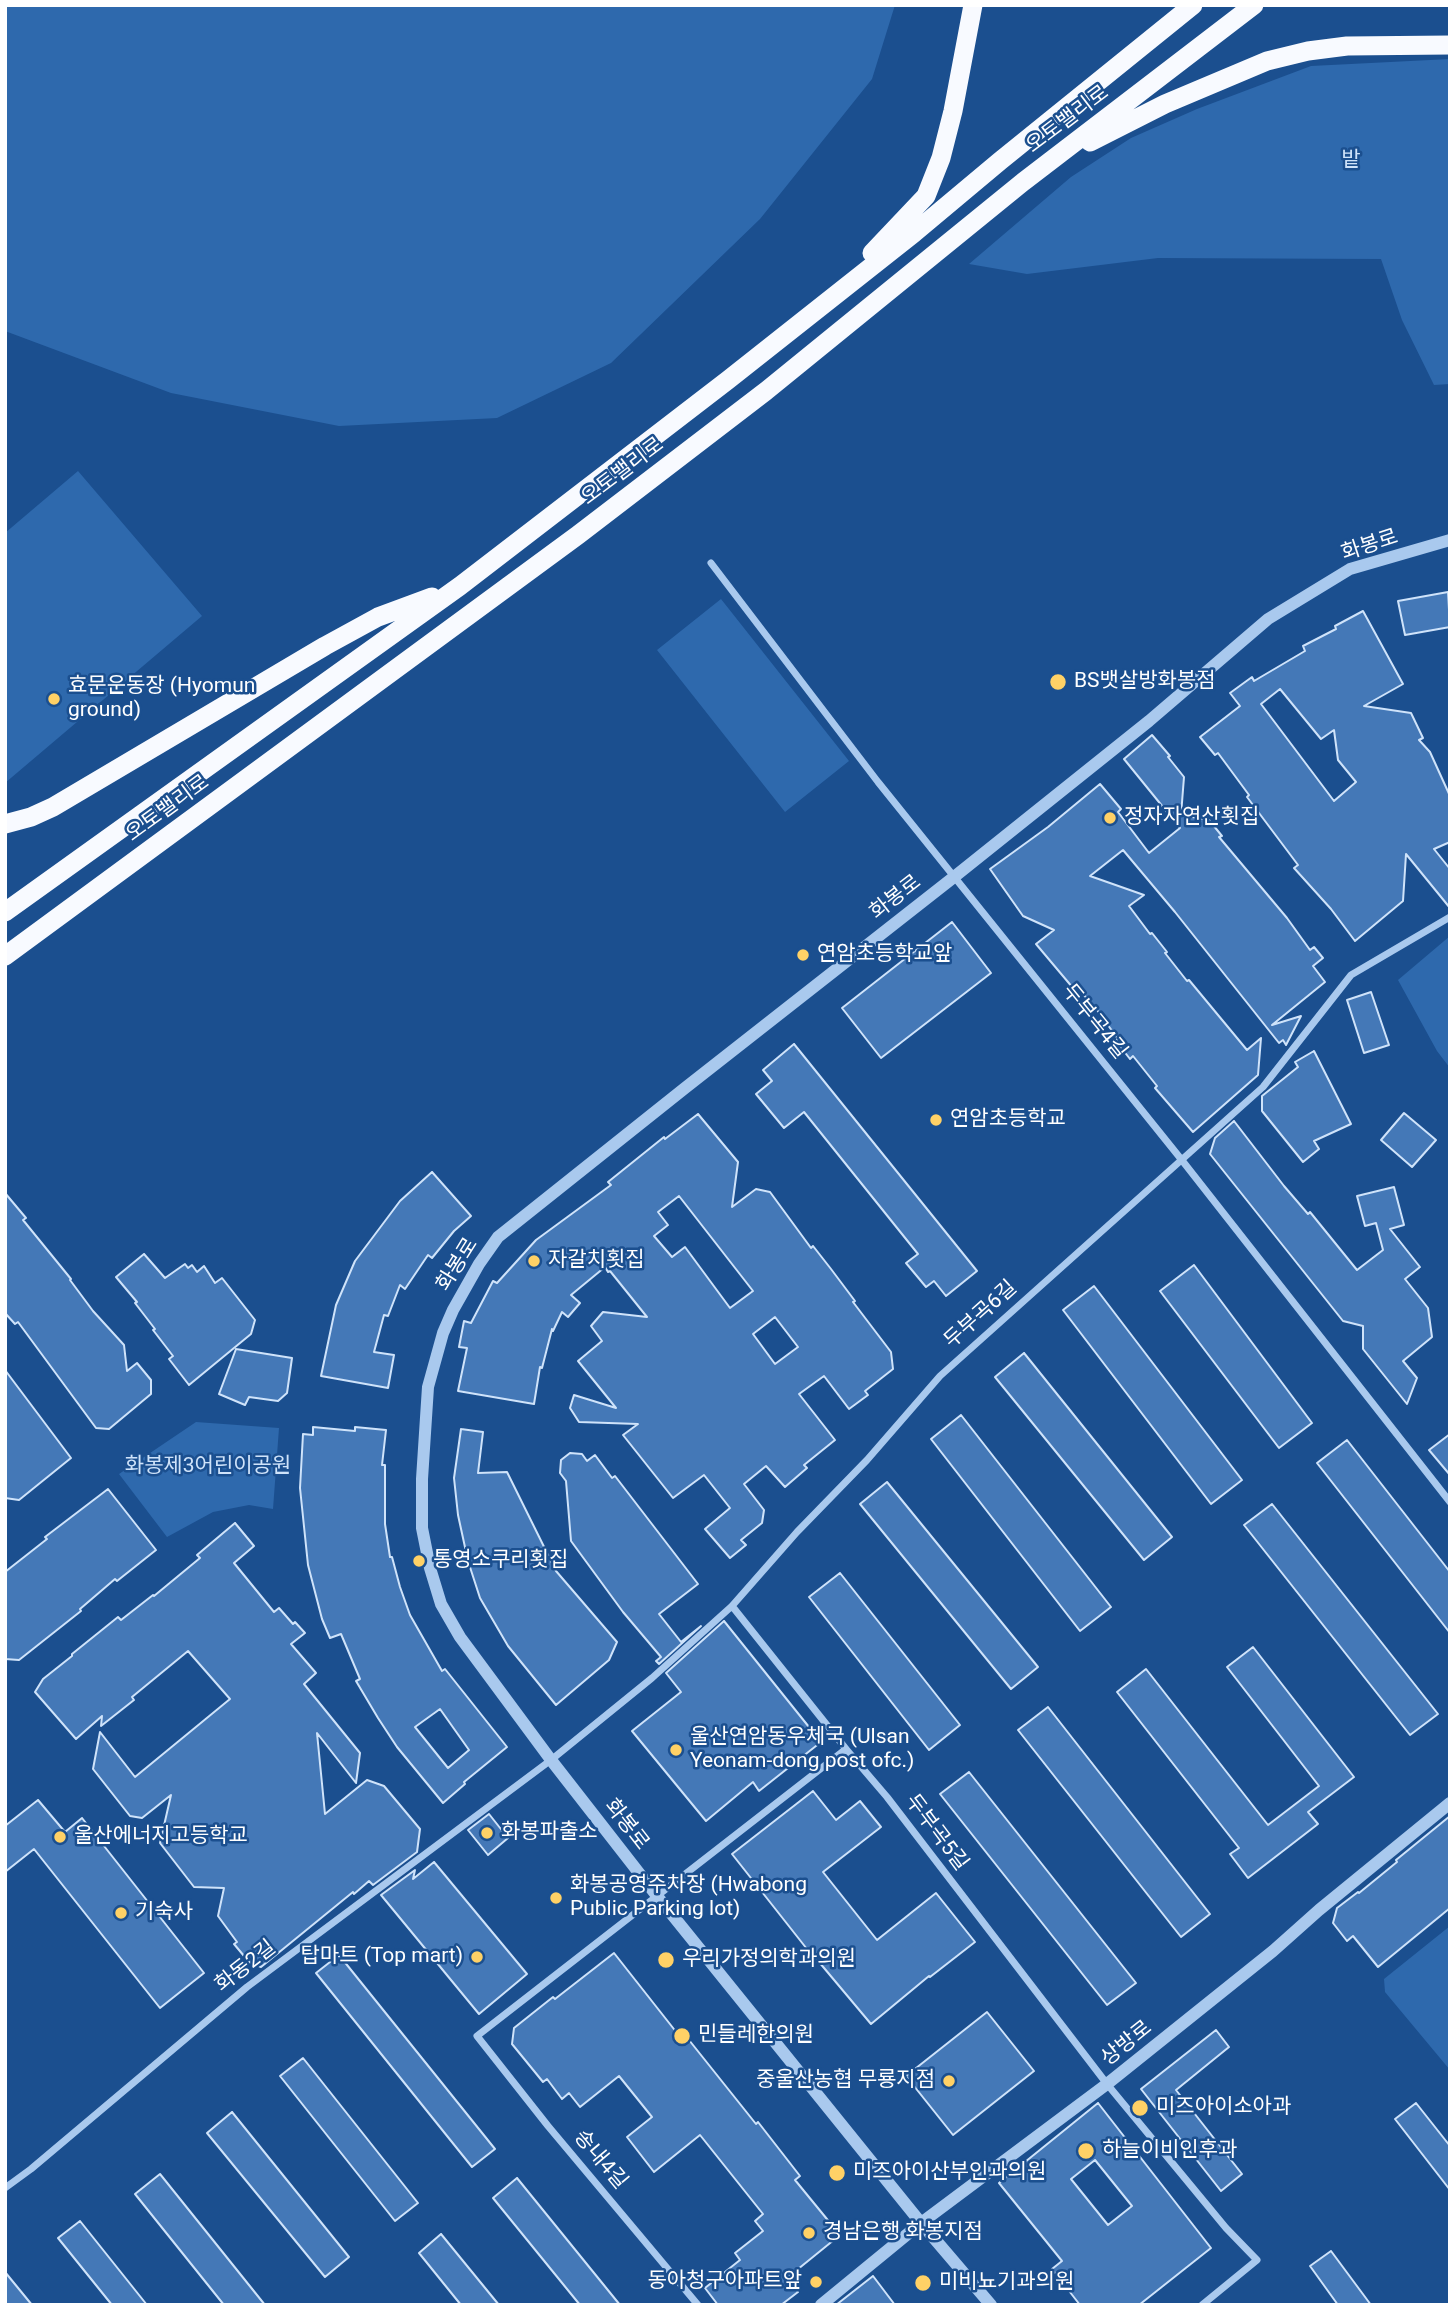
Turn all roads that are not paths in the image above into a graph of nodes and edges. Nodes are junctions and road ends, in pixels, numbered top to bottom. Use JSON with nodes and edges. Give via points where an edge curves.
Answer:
{"nodes":[{"id":1,"x":973,"y":5,"type":"edge"},
{"id":2,"x":1193,"y":5,"type":"edge"},
{"id":3,"x":1254,"y":5,"type":"edge"},
{"id":4,"x":1450,"y":45,"type":"edge"},
{"id":5,"x":1023,"y":182,"type":"junction"},
{"id":6,"x":837,"y":292,"type":"junction"},
{"id":7,"x":1450,"y":540,"type":"edge"},
{"id":8,"x":711,"y":563,"type":"dead end"},
{"id":9,"x":460,"y":586,"type":"junction"},
{"id":10,"x":5,"y":824,"type":"edge"},
{"id":11,"x":954,"y":877,"type":"junction"},
{"id":12,"x":5,"y":912,"type":"edge"},
{"id":13,"x":1450,"y":917,"type":"edge"},
{"id":14,"x":5,"y":956,"type":"edge"},
{"id":15,"x":1181,"y":1159,"type":"junction"},
{"id":16,"x":1450,"y":1502,"type":"edge"},
{"id":17,"x":732,"y":1606,"type":"junction"},
{"id":18,"x":846,"y":1749,"type":"junction"},
{"id":19,"x":551,"y":1760,"type":"junction"},
{"id":20,"x":1450,"y":1803,"type":"edge"},
{"id":21,"x":657,"y":1896,"type":"junction"},
{"id":22,"x":1107,"y":2084,"type":"junction"},
{"id":23,"x":5,"y":2188,"type":"edge"},
{"id":24,"x":921,"y":2223,"type":"junction"},
{"id":25,"x":698,"y":2305,"type":"edge"},
{"id":26,"x":821,"y":2305,"type":"edge"},
{"id":27,"x":991,"y":2305,"type":"edge"},
{"id":28,"x":1202,"y":2305,"type":"edge"}],
"edges":[{"from":1,"to":6,"type":"highway","via":[[954,111],[926,196]]},
{"from":2,"to":6,"type":"highway","name":"오토밸리로"},
{"from":3,"to":5,"type":"highway","name":"오토밸리로"},
{"from":4,"to":5,"type":"highway","via":[[1347,46],[1267,61],[1165,104]]},
{"from":5,"to":14,"type":"highway","name":"오토밸리로","via":[[766,391],[578,535]]},
{"from":6,"to":9,"type":"highway","name":"오토밸리로"},
{"from":7,"to":11,"type":"street","name":"화봉로","via":[[1350,569],[1268,619]]},
{"from":8,"to":11,"type":"street","name":"두부곡4길"},
{"from":9,"to":10,"type":"highway","via":[[378,617],[53,807]]},
{"from":9,"to":12,"type":"highway","name":"오토밸리로"},
{"from":11,"to":15,"type":"street","name":"두부곡4길"},
{"from":11,"to":19,"type":"street","name":"화봉로","via":[[498,1237],[453,1310],[428,1387],[424,1428],[422,1528],[430,1568],[441,1604],[460,1637]]},
{"from":13,"to":15,"type":"street","name":"두부곡6길","via":[[1351,975],[1263,1087]]},
{"from":15,"to":16,"type":"street","name":"두부곡4길"},
{"from":15,"to":17,"type":"street","name":"두부곡6길","via":[[940,1376]]},
{"from":17,"to":18,"type":"street","name":"두부곡5길"},
{"from":17,"to":19,"type":"street","name":"두부곡6길"},
{"from":18,"to":21,"type":"street"},
{"from":18,"to":22,"type":"street","name":"두부곡5길"},
{"from":19,"to":21,"type":"street","name":"화봉로"},
{"from":19,"to":23,"type":"street","name":"화동2길","via":[[247,1987]]},
{"from":20,"to":22,"type":"street","name":"상방로"},
{"from":21,"to":24,"type":"street","name":"화봉로"},
{"from":21,"to":25,"type":"street","name":"송내4길","via":[[477,2036]]},
{"from":22,"to":24,"type":"street","name":"상방로"},
{"from":22,"to":28,"type":"street","name":"두부곡5길","via":[[1256,2260]]},
{"from":24,"to":26,"type":"street","name":"상방로"},
{"from":24,"to":27,"type":"street","name":"화봉로"}]}
